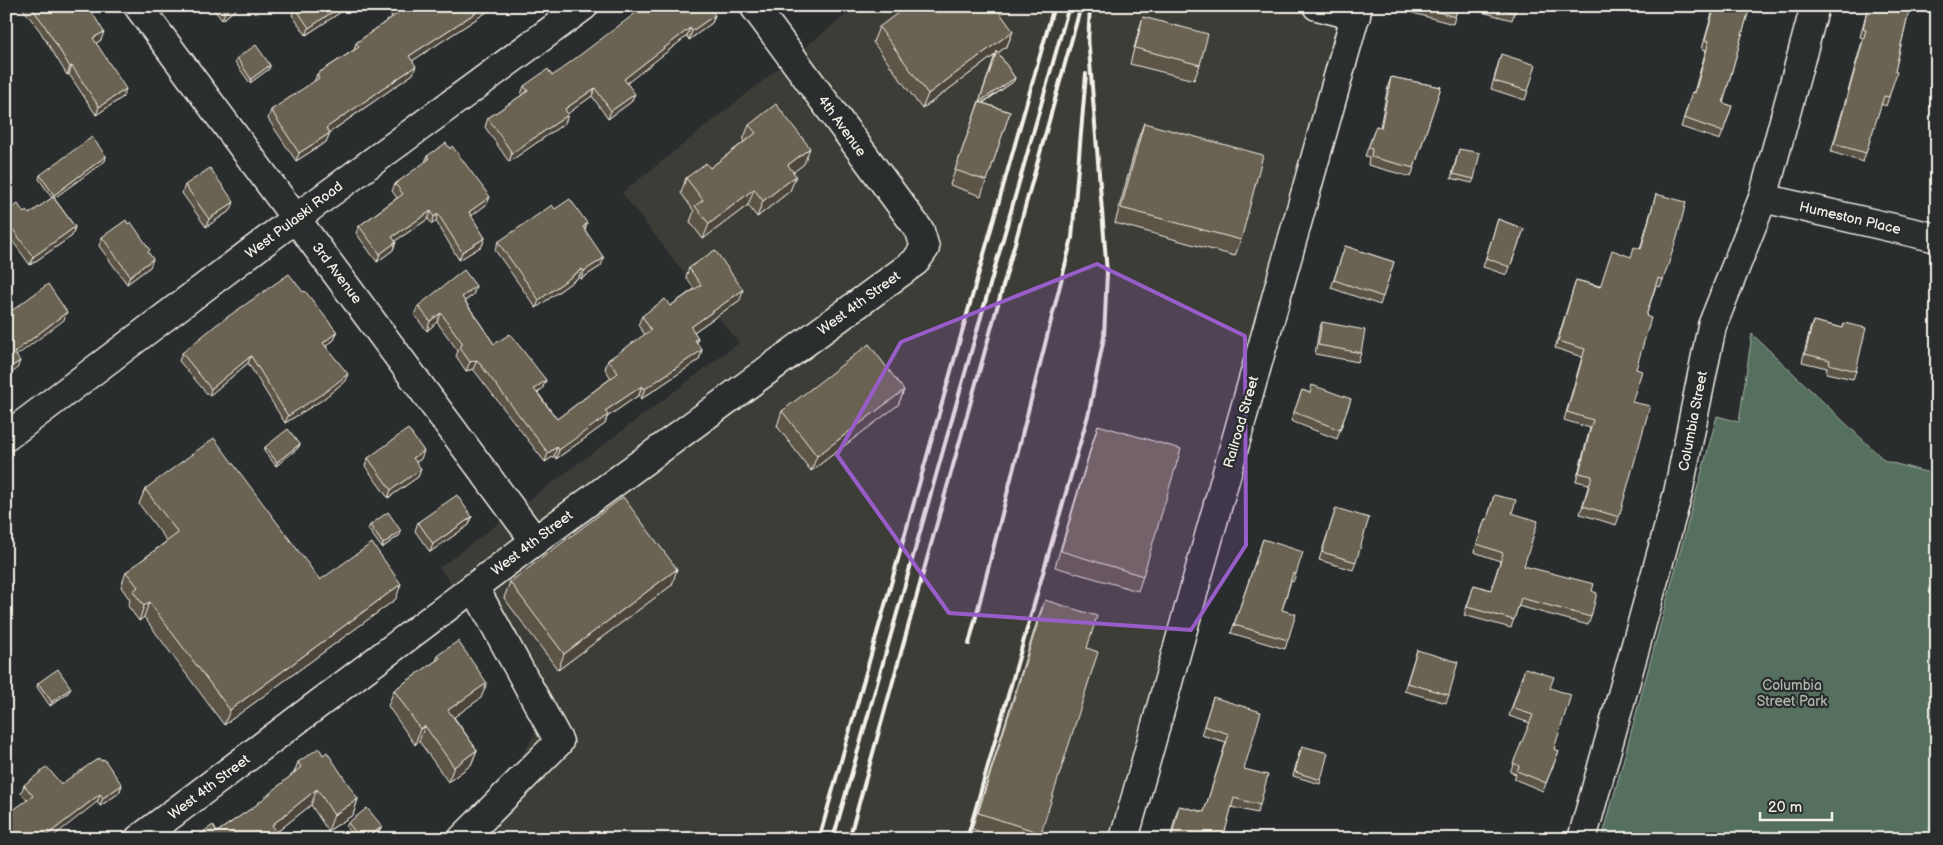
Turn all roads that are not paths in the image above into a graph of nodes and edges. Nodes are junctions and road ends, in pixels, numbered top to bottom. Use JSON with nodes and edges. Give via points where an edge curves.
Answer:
{"nodes":[{"id":1,"x":138,"y":6,"type":"edge"},
{"id":2,"x":584,"y":6,"type":"edge"},
{"id":3,"x":754,"y":6,"type":"edge"},
{"id":4,"x":1317,"y":6,"type":"edge"},
{"id":5,"x":1815,"y":6,"type":"edge"},
{"id":6,"x":1357,"y":11,"type":"edge"},
{"id":7,"x":1763,"y":198,"type":"junction"},
{"id":8,"x":296,"y":218,"type":"junction"},
{"id":9,"x":1937,"y":238,"type":"edge"},
{"id":10,"x":925,"y":248,"type":"joint"},
{"id":11,"x":6,"y":436,"type":"edge"},
{"id":12,"x":535,"y":541,"type":"junction"},
{"id":13,"x":474,"y":587,"type":"junction"},
{"id":14,"x":139,"y":839,"type":"edge"},
{"id":15,"x":462,"y":839,"type":"edge"},
{"id":16,"x":1124,"y":839,"type":"edge"},
{"id":17,"x":1582,"y":839,"type":"edge"}],
"edges":[{"from":1,"to":8,"type":"street","name":"3rd Avenue"},
{"from":2,"to":8,"type":"street","name":"West Pulaski Road"},
{"from":3,"to":10,"type":"street","name":"4th Avenue","via":[[920,231]]},
{"from":4,"to":6,"type":"street"},
{"from":5,"to":7,"type":"street","name":"Columbia Street"},
{"from":6,"to":16,"type":"street","name":"Railroad Street"},
{"from":7,"to":9,"type":"street","name":"Humeston Place"},
{"from":7,"to":17,"type":"street","name":"Columbia Street","via":[[1712,326],[1678,493]]},
{"from":8,"to":11,"type":"street","name":"West Pulaski Road"},
{"from":8,"to":12,"type":"street","name":"3rd Avenue"},
{"from":10,"to":12,"type":"street","name":"West 4th Street","via":[[915,262]]},
{"from":12,"to":13,"type":"street","name":"West 4th Street"},
{"from":13,"to":14,"type":"street","name":"West 4th Street"},
{"from":13,"to":15,"type":"street","via":[[559,742]]}]}
